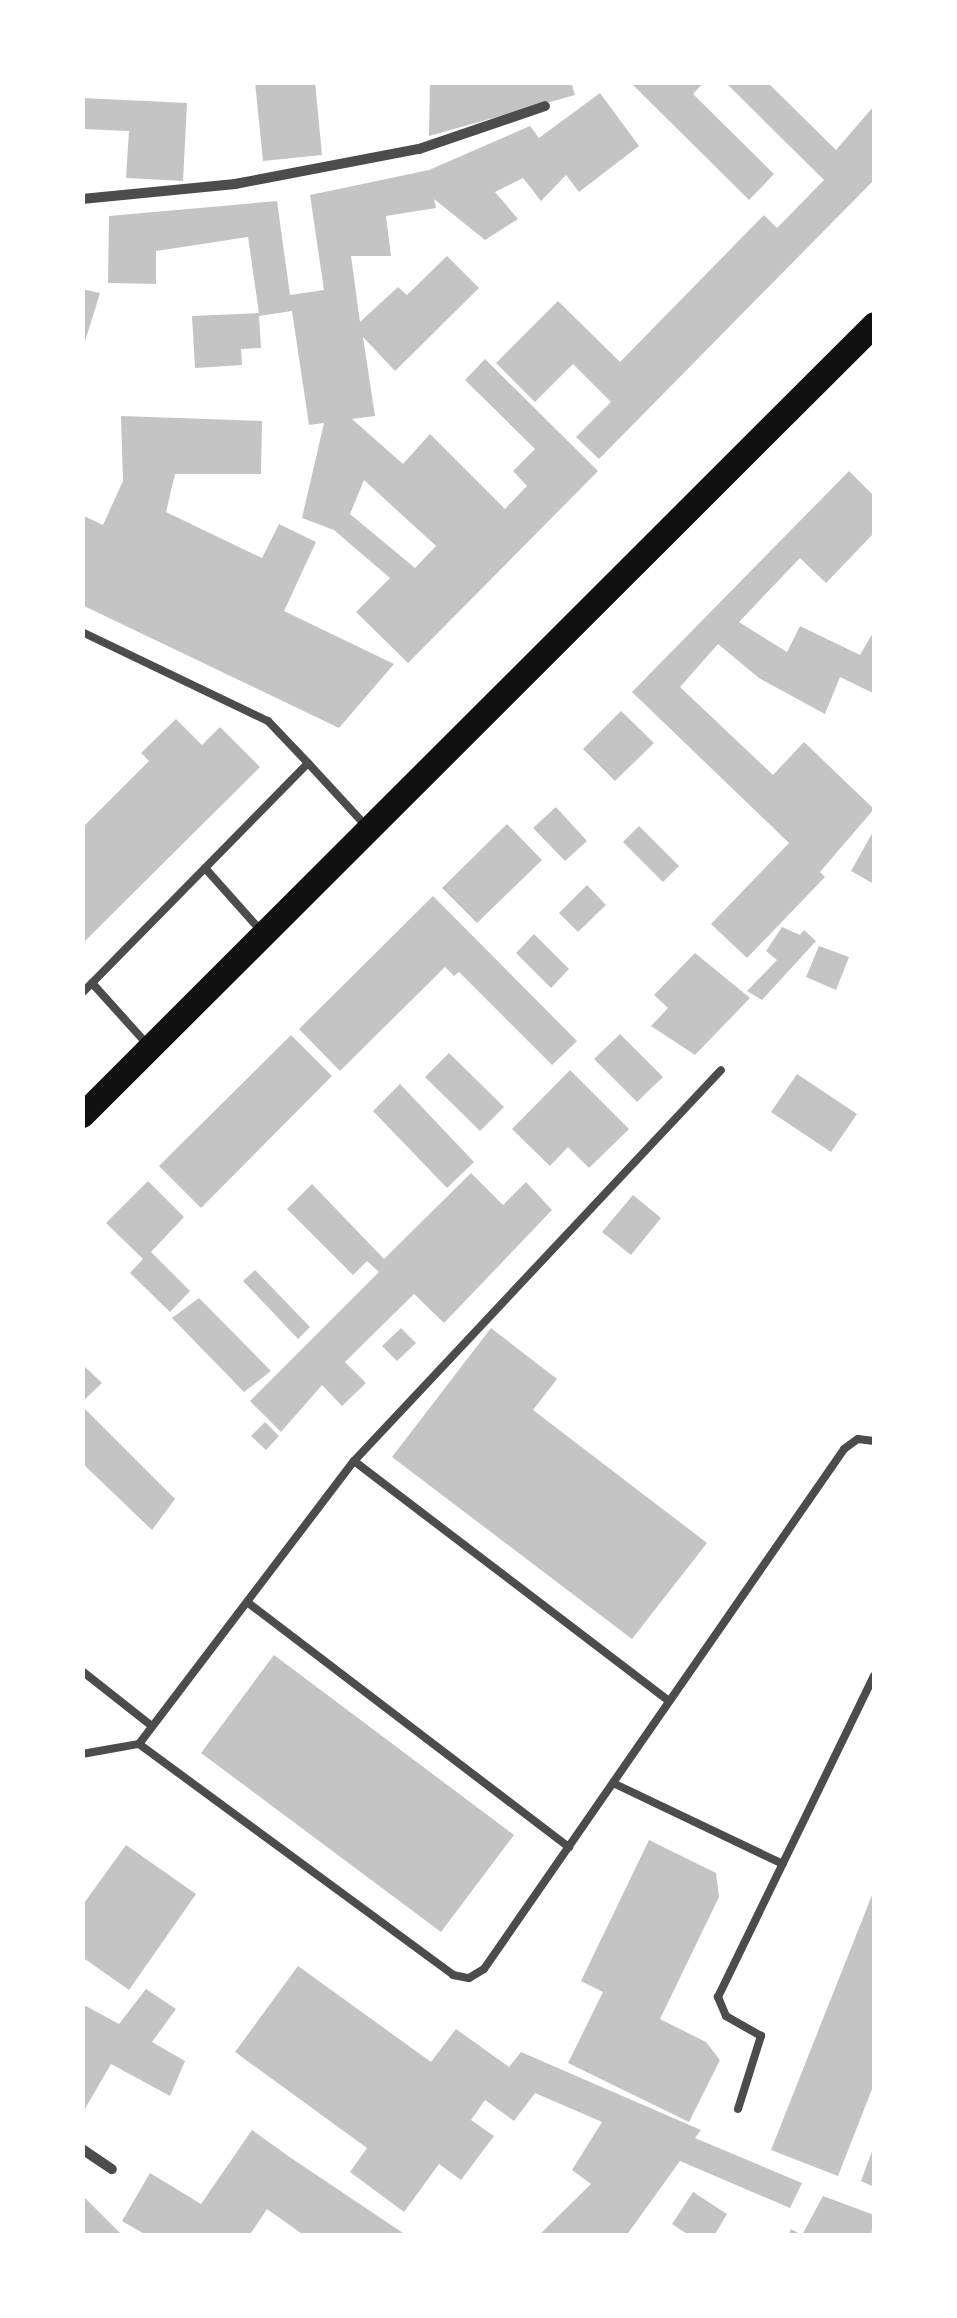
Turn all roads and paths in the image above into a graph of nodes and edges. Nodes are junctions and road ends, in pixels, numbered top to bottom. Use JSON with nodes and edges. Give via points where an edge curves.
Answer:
{"nodes":[{"id":1,"x":545,"y":106,"type":"dead end"},
{"id":2,"x":82,"y":199,"type":"edge"},
{"id":3,"x":874,"y":324,"type":"edge"},
{"id":4,"x":82,"y":632,"type":"edge"},
{"id":5,"x":308,"y":763,"type":"junction"},
{"id":6,"x":370,"y":830,"type":"junction"},
{"id":7,"x":206,"y":868,"type":"junction"},
{"id":8,"x":264,"y":934,"type":"junction"},
{"id":9,"x":92,"y":983,"type":"junction"},
{"id":10,"x":82,"y":993,"type":"edge"},
{"id":11,"x":150,"y":1047,"type":"junction"},
{"id":12,"x":721,"y":1070,"type":"dead end"},
{"id":13,"x":82,"y":1115,"type":"edge"},
{"id":14,"x":874,"y":1440,"type":"edge"},
{"id":15,"x":354,"y":1461,"type":"junction"},
{"id":16,"x":247,"y":1602,"type":"junction"},
{"id":17,"x":82,"y":1671,"type":"edge"},
{"id":18,"x":874,"y":1676,"type":"edge"},
{"id":19,"x":669,"y":1701,"type":"junction"},
{"id":20,"x":152,"y":1726,"type":"junction"},
{"id":21,"x":139,"y":1744,"type":"junction"},
{"id":22,"x":82,"y":1754,"type":"edge"},
{"id":23,"x":613,"y":1783,"type":"junction"},
{"id":24,"x":569,"y":1847,"type":"junction"},
{"id":25,"x":783,"y":1864,"type":"junction"},
{"id":26,"x":738,"y":2108,"type":"dead end"},
{"id":27,"x":82,"y":2150,"type":"edge"},
{"id":28,"x":112,"y":2169,"type":"dead end"}],
"edges":[{"from":1,"to":2,"type":"street","via":[[419,149],[235,184]]},
{"from":3,"to":6,"type":"main road"},
{"from":4,"to":5,"type":"lane","via":[[268,721]]},
{"from":5,"to":6,"type":"lane"},
{"from":5,"to":7,"type":"lane"},
{"from":6,"to":8,"type":"main road"},
{"from":7,"to":8,"type":"lane"},
{"from":7,"to":9,"type":"lane"},
{"from":8,"to":11,"type":"main road"},
{"from":9,"to":10,"type":"lane"},
{"from":9,"to":11,"type":"lane"},
{"from":11,"to":13,"type":"main road"},
{"from":12,"to":15,"type":"lane"},
{"from":14,"to":19,"type":"lane","via":[[858,1438],[844,1449]]},
{"from":15,"to":16,"type":"lane"},
{"from":15,"to":19,"type":"lane"},
{"from":16,"to":20,"type":"lane"},
{"from":16,"to":24,"type":"lane"},
{"from":17,"to":20,"type":"lane"},
{"from":18,"to":25,"type":"lane"},
{"from":19,"to":23,"type":"lane"},
{"from":20,"to":21,"type":"lane"},
{"from":21,"to":22,"type":"lane"},
{"from":21,"to":24,"type":"lane","via":[[454,1975],[469,1978],[484,1969]]},
{"from":23,"to":24,"type":"lane"},
{"from":23,"to":25,"type":"lane"},
{"from":25,"to":26,"type":"lane","via":[[718,1998],[726,2016],[761,2036]]},
{"from":27,"to":28,"type":"street"}]}
